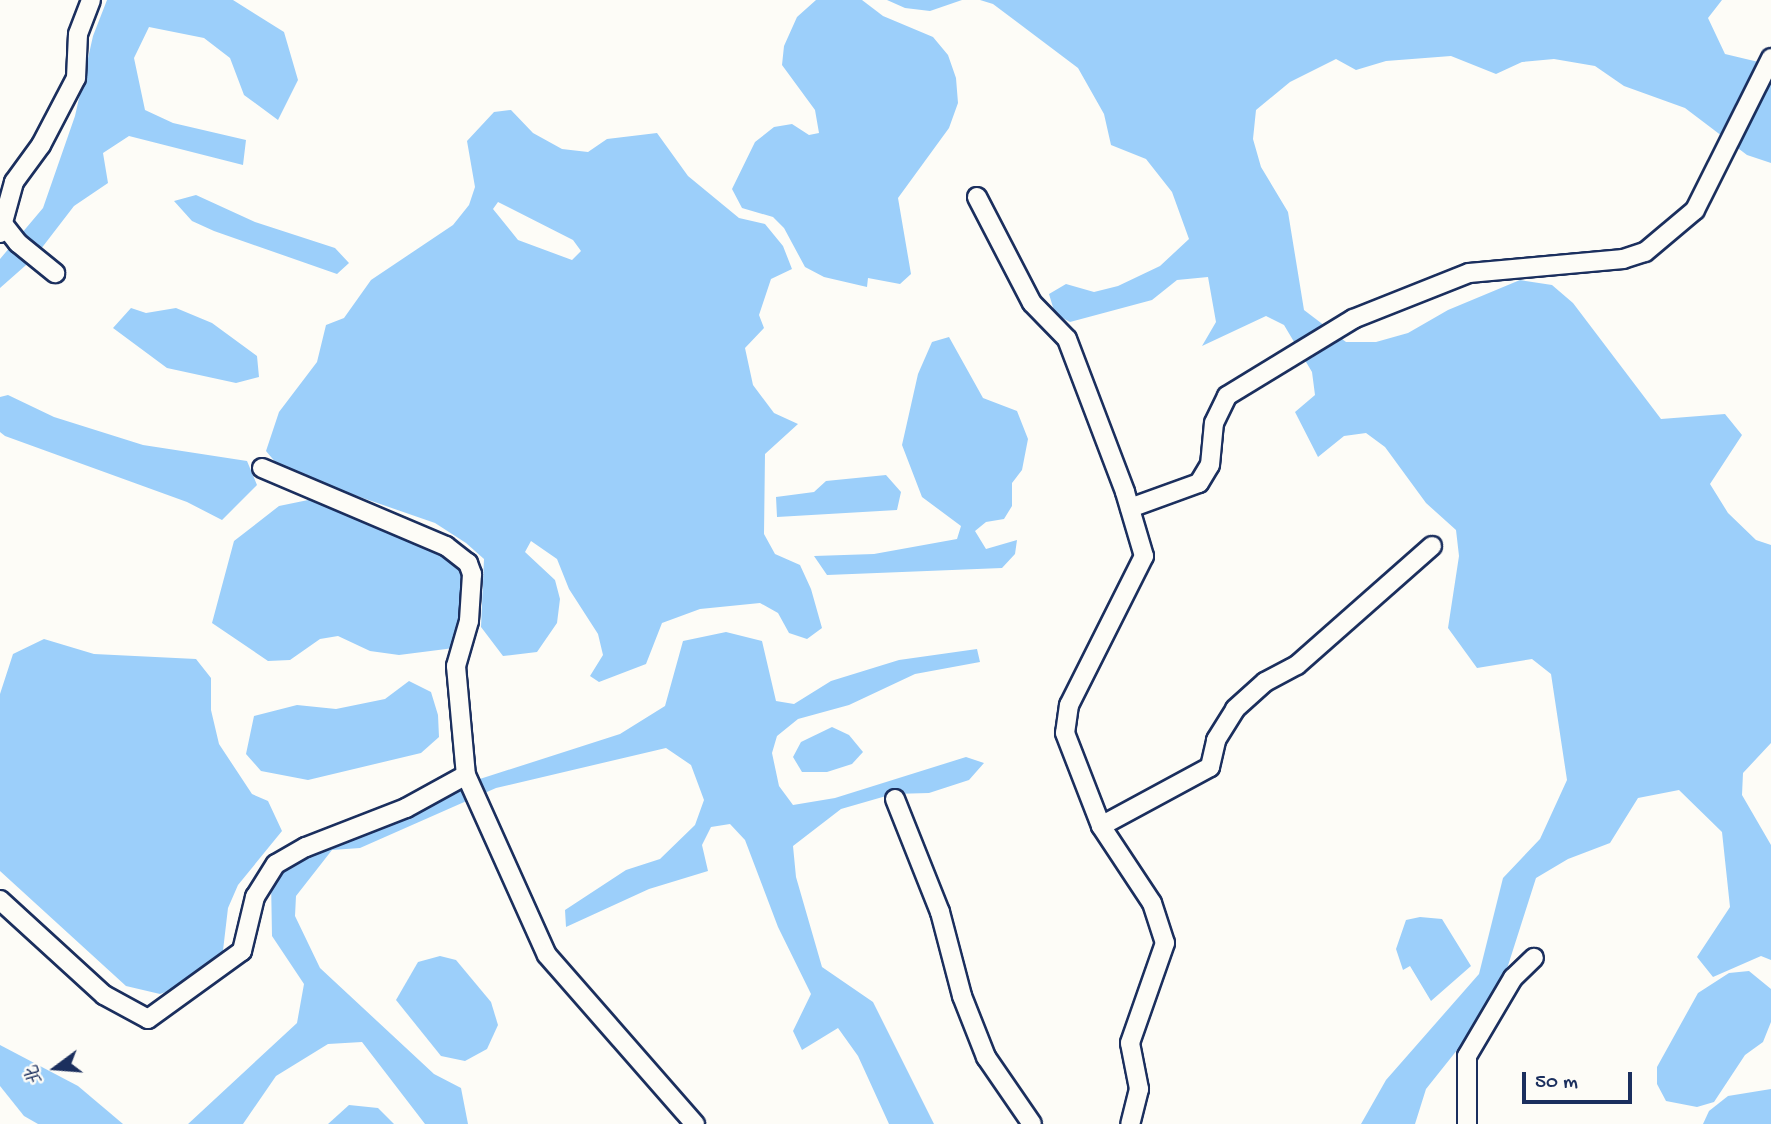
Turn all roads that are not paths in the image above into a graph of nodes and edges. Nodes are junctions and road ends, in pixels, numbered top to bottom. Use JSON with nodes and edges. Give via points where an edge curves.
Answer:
{"nodes":[{"id":1,"x":91,"y":0,"type":"edge"},
{"id":2,"x":1771,"y":58,"type":"edge"},
{"id":3,"x":977,"y":197,"type":"dead end"},
{"id":4,"x":1,"y":226,"type":"edge"},
{"id":5,"x":55,"y":273,"type":"dead end"},
{"id":6,"x":262,"y":468,"type":"dead end"},
{"id":7,"x":1130,"y":508,"type":"junction"},
{"id":8,"x":1432,"y":547,"type":"dead end"},
{"id":9,"x":466,"y":775,"type":"junction"},
{"id":10,"x":895,"y":799,"type":"dead end"},
{"id":11,"x":1101,"y":826,"type":"junction"},
{"id":12,"x":0,"y":900,"type":"edge"},
{"id":13,"x":1534,"y":958,"type":"dead end"},
{"id":14,"x":695,"y":1124,"type":"edge"},
{"id":15,"x":1032,"y":1124,"type":"edge"},
{"id":16,"x":1130,"y":1124,"type":"edge"},
{"id":17,"x":1467,"y":1124,"type":"edge"}],
"edges":[{"from":1,"to":4,"type":"street","via":[[78,34],[76,78],[41,145],[14,182]]},
{"from":2,"to":7,"type":"street","via":[[1695,210],[1645,252],[1623,259],[1469,273],[1353,319],[1227,396],[1214,423],[1210,465],[1199,484]]},
{"from":3,"to":7,"type":"street","via":[[1032,303],[1067,339]]},
{"from":4,"to":5,"type":"street"},
{"from":6,"to":9,"type":"street","via":[[446,546],[468,563],[472,595],[456,666]]},
{"from":7,"to":11,"type":"street","via":[[1144,556],[1069,705],[1065,733]]},
{"from":8,"to":11,"type":"street","via":[[1297,666],[1265,682],[1235,709],[1216,740],[1210,768]]},
{"from":9,"to":12,"type":"street","via":[[276,864],[255,897],[242,951],[149,1019],[104,995]]},
{"from":9,"to":14,"type":"street","via":[[547,955]]},
{"from":10,"to":15,"type":"street","via":[[940,912],[962,996],[986,1057]]},
{"from":11,"to":16,"type":"street","via":[[1152,903],[1165,943],[1130,1044],[1139,1088]]},
{"from":13,"to":17,"type":"street","via":[[1513,978],[1467,1056]]}]}
